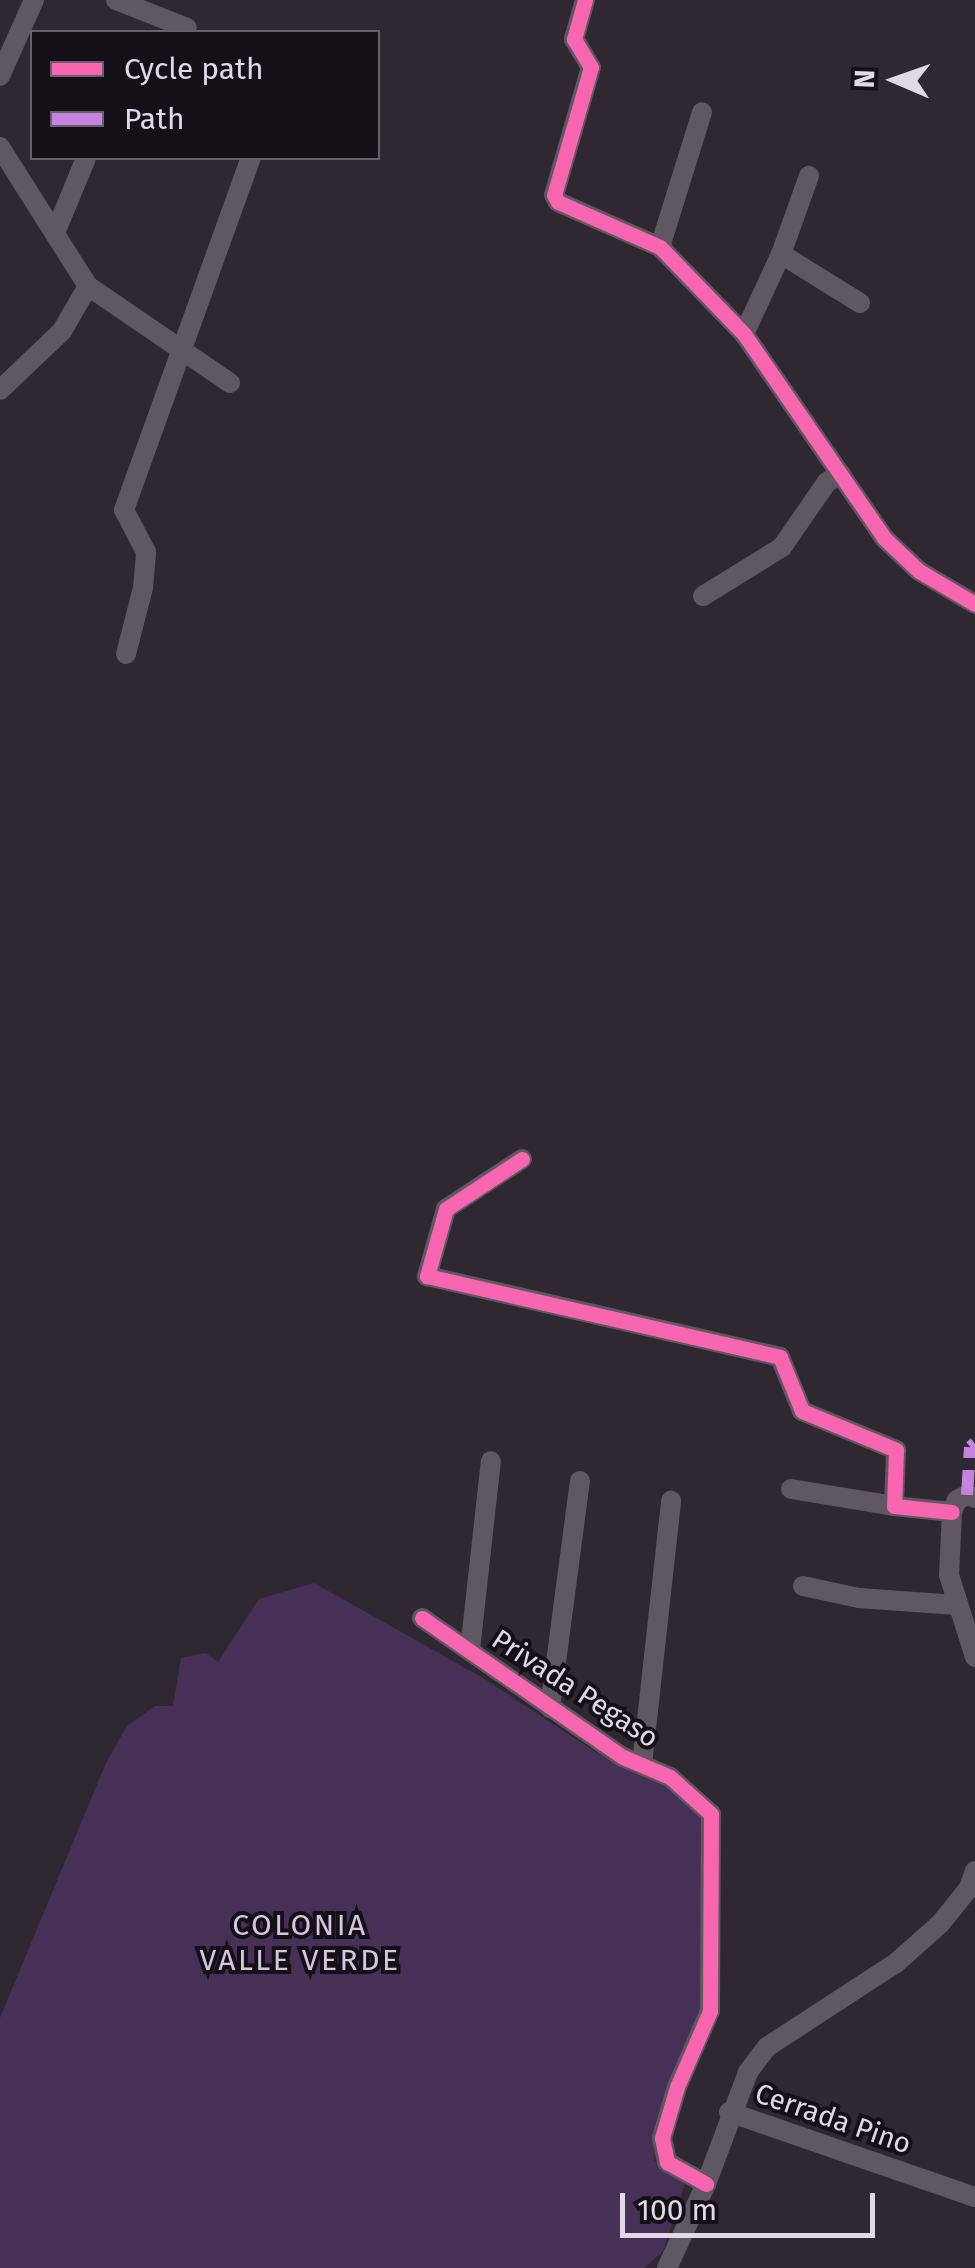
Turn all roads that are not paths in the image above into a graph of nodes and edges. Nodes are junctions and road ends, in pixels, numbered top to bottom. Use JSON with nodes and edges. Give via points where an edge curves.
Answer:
{"nodes":[{"id":1,"x":34,"y":0,"type":"edge"},
{"id":2,"x":116,"y":0,"type":"edge"},
{"id":3,"x":584,"y":0,"type":"edge"},
{"id":4,"x":141,"y":24,"type":"edge"},
{"id":5,"x":188,"y":28,"type":"dead end"},
{"id":6,"x":0,"y":76,"type":"edge"},
{"id":7,"x":702,"y":112,"type":"dead end"},
{"id":8,"x":0,"y":147,"type":"edge"},
{"id":9,"x":85,"y":160,"type":"edge"},
{"id":10,"x":251,"y":160,"type":"edge"},
{"id":11,"x":809,"y":176,"type":"dead end"},
{"id":12,"x":55,"y":234,"type":"junction"},
{"id":13,"x":660,"y":247,"type":"junction"},
{"id":14,"x":781,"y":254,"type":"junction"},
{"id":15,"x":88,"y":286,"type":"junction"},
{"id":16,"x":860,"y":303,"type":"dead end"},
{"id":17,"x":744,"y":334,"type":"junction"},
{"id":18,"x":182,"y":350,"type":"junction"},
{"id":19,"x":230,"y":383,"type":"dead end"},
{"id":20,"x":0,"y":390,"type":"edge"},
{"id":21,"x":842,"y":474,"type":"junction"},
{"id":22,"x":704,"y":596,"type":"dead end"},
{"id":23,"x":975,"y":604,"type":"edge"},
{"id":24,"x":126,"y":654,"type":"dead end"},
{"id":25,"x":522,"y":1159,"type":"dead end"},
{"id":26,"x":491,"y":1461,"type":"dead end"},
{"id":27,"x":580,"y":1481,"type":"dead end"},
{"id":28,"x":791,"y":1489,"type":"dead end"},
{"id":29,"x":971,"y":1497,"type":"edge"},
{"id":30,"x":671,"y":1501,"type":"dead end"},
{"id":31,"x":894,"y":1506,"type":"junction"},
{"id":32,"x":952,"y":1512,"type":"junction"},
{"id":33,"x":804,"y":1586,"type":"dead end"},
{"id":34,"x":957,"y":1605,"type":"junction"},
{"id":35,"x":422,"y":1618,"type":"dead end"},
{"id":36,"x":470,"y":1650,"type":"junction"},
{"id":37,"x":974,"y":1652,"type":"edge"},
{"id":38,"x":550,"y":1708,"type":"junction"},
{"id":39,"x":642,"y":1765,"type":"junction"},
{"id":40,"x":975,"y":1870,"type":"edge"},
{"id":41,"x":729,"y":2112,"type":"junction"},
{"id":42,"x":706,"y":2184,"type":"junction"},
{"id":43,"x":975,"y":2197,"type":"edge"},
{"id":44,"x":667,"y":2268,"type":"edge"}],
"edges":[{"from":1,"to":6,"type":"street"},
{"from":2,"to":4,"type":"street"},
{"from":3,"to":13,"type":"street","via":[[574,39],[590,67],[554,195]]},
{"from":4,"to":5,"type":"street"},
{"from":7,"to":13,"type":"street"},
{"from":8,"to":12,"type":"street"},
{"from":9,"to":12,"type":"street"},
{"from":10,"to":18,"type":"street"},
{"from":11,"to":14,"type":"street"},
{"from":12,"to":15,"type":"street"},
{"from":13,"to":17,"type":"street"},
{"from":14,"to":16,"type":"street"},
{"from":14,"to":17,"type":"street"},
{"from":15,"to":18,"type":"street"},
{"from":15,"to":20,"type":"street","via":[[62,330]]},
{"from":17,"to":21,"type":"street"},
{"from":18,"to":19,"type":"street"},
{"from":18,"to":24,"type":"street","via":[[124,510],[146,552]]},
{"from":21,"to":22,"type":"street","via":[[826,482],[782,547]]},
{"from":21,"to":23,"type":"street","via":[[884,538],[919,571]]},
{"from":25,"to":31,"type":"street","via":[[446,1209],[427,1276],[780,1358],[802,1411],[896,1450]]},
{"from":26,"to":36,"type":"street"},
{"from":27,"to":38,"type":"street"},
{"from":28,"to":31,"type":"street"},
{"from":29,"to":32,"type":"street","via":[[957,1500]]},
{"from":30,"to":39,"type":"street"},
{"from":31,"to":32,"type":"street"},
{"from":32,"to":34,"type":"street","via":[[949,1575]]},
{"from":33,"to":34,"type":"street","via":[[859,1598]]},
{"from":34,"to":37,"type":"street"},
{"from":35,"to":36,"type":"street","name":"Privada Pegaso"},
{"from":36,"to":38,"type":"street","name":"Privada Pegaso"},
{"from":38,"to":39,"type":"street","name":"Privada Pegaso"},
{"from":39,"to":42,"type":"street","name":"Privada Pegaso","via":[[670,1778],[711,1814],[710,2011],[662,2138],[667,2162]]},
{"from":40,"to":41,"type":"street","via":[[940,1924],[896,1963],[767,2047]]},
{"from":41,"to":42,"type":"street"},
{"from":41,"to":43,"type":"street","name":"Cerrada Pino"},
{"from":42,"to":44,"type":"street"}]}
